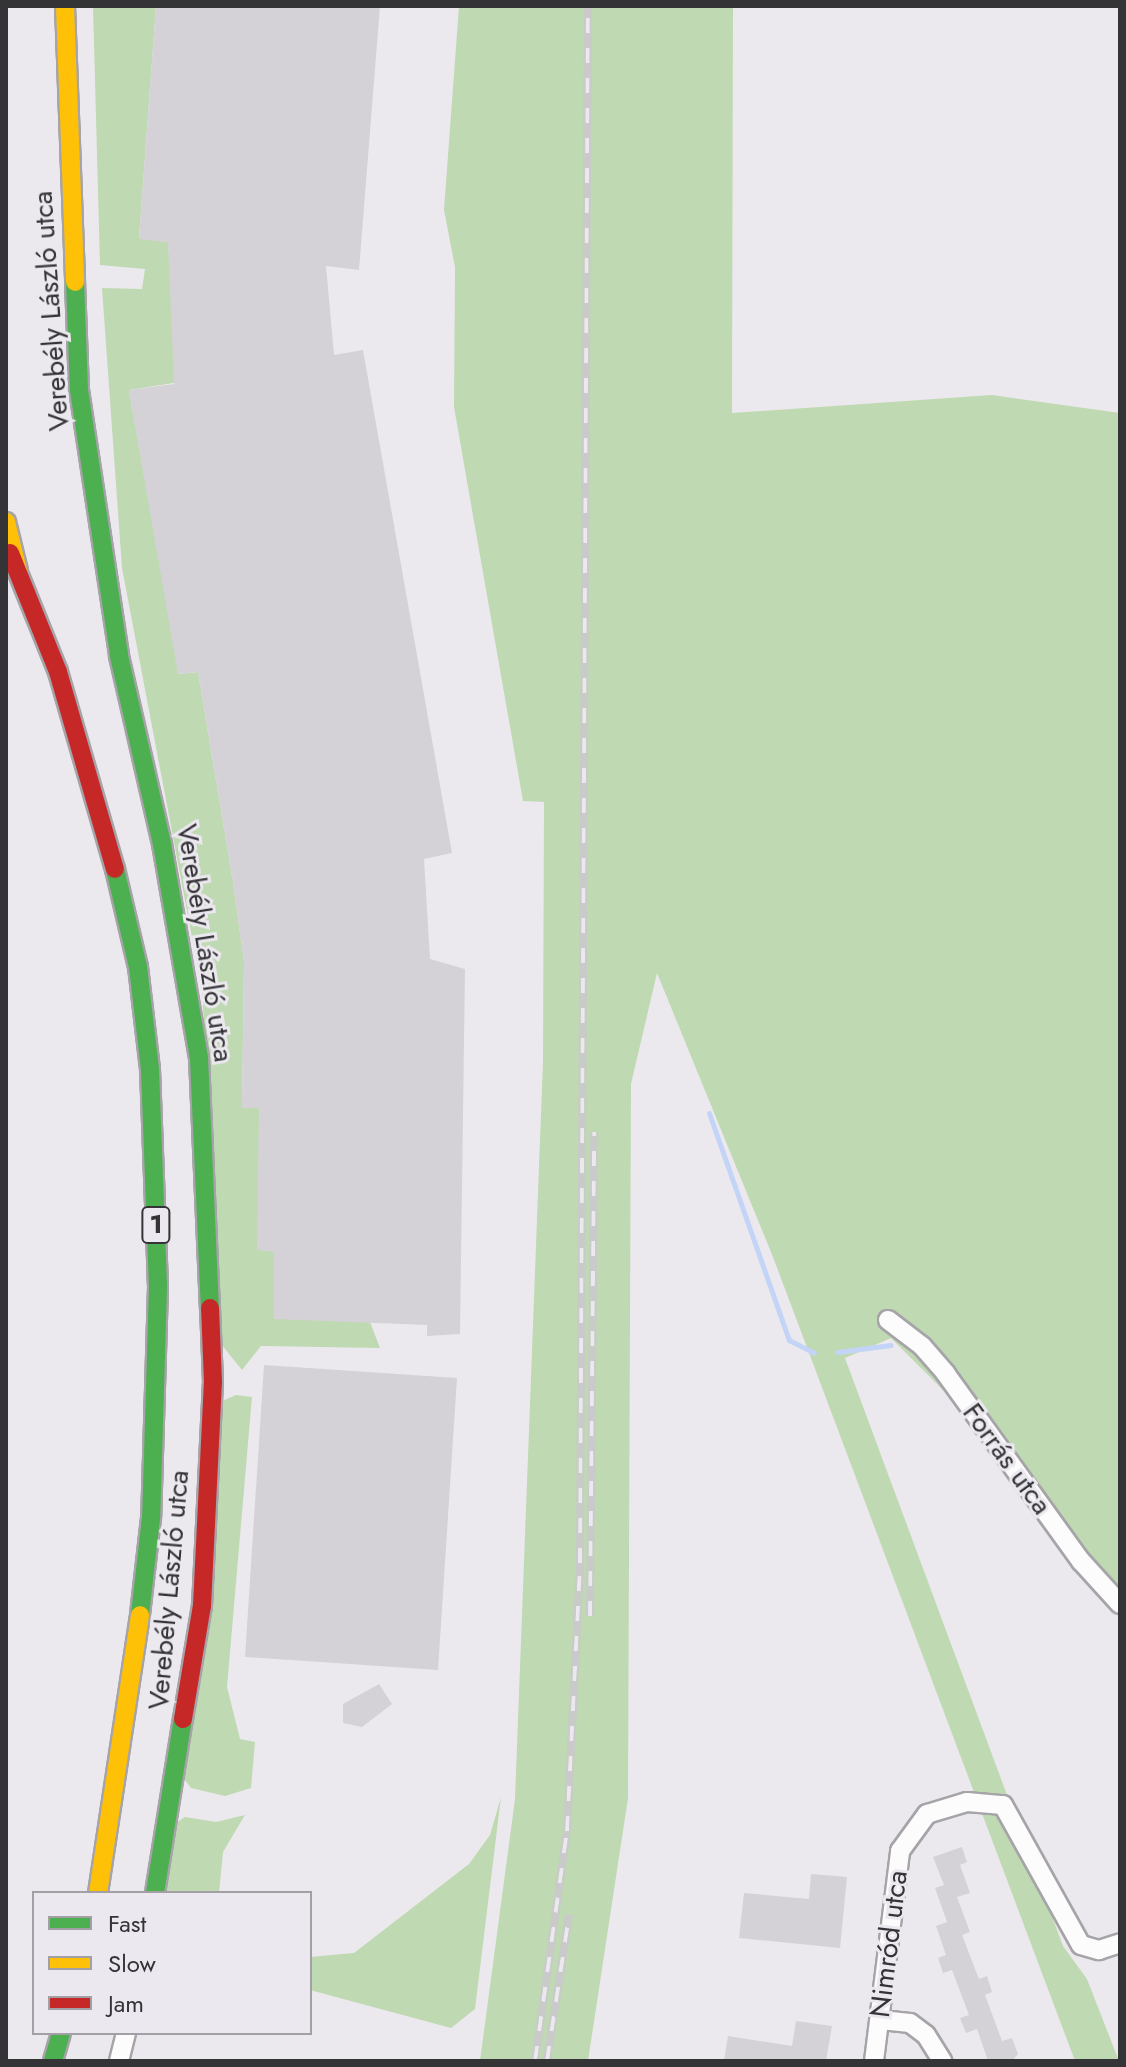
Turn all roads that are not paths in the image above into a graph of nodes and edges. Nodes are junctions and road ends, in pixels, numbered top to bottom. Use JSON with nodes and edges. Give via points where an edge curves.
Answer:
{"nodes":[{"id":1,"x":65,"y":6,"type":"edge"},
{"id":2,"x":6,"y":522,"type":"edge"},
{"id":3,"x":6,"y":545,"type":"edge"},
{"id":4,"x":18,"y":571,"type":"junction"},
{"id":5,"x":888,"y":1320,"type":"dead end"},
{"id":6,"x":1120,"y":1604,"type":"edge"},
{"id":7,"x":98,"y":1891,"type":"edge"},
{"id":8,"x":155,"y":1891,"type":"edge"},
{"id":9,"x":1120,"y":1943,"type":"edge"},
{"id":10,"x":881,"y":2020,"type":"junction"},
{"id":11,"x":60,"y":2035,"type":"edge"},
{"id":12,"x":126,"y":2035,"type":"edge"},
{"id":13,"x":53,"y":2061,"type":"edge"},
{"id":14,"x":119,"y":2061,"type":"edge"},
{"id":15,"x":874,"y":2061,"type":"edge"},
{"id":16,"x":942,"y":2061,"type":"edge"}],
"edges":[{"from":1,"to":8,"type":"main road","name":"Verebély László utca","via":[[79,390],[119,656],[162,844],[199,1058],[213,1382],[202,1606]]},
{"from":2,"to":4,"type":"main road"},
{"from":3,"to":4,"type":"main road","number":"1"},
{"from":4,"to":7,"type":"main road","number":"1","via":[[58,672],[112,854],[138,967],[150,1069],[158,1287],[151,1518],[131,1703]]},
{"from":5,"to":6,"type":"street","name":"Forrás utca","via":[[922,1346],[946,1374],[1081,1561]]},
{"from":9,"to":10,"type":"street","name":"Nimród utca","via":[[1099,1950],[1081,1945],[1003,1805],[987,1801],[927,1814],[900,1851]]},
{"from":10,"to":15,"type":"street","name":"Nimród utca"},
{"from":10,"to":16,"type":"street","via":[[910,2023],[926,2035]]},
{"from":11,"to":13,"type":"main road"},
{"from":12,"to":14,"type":"street"}]}
